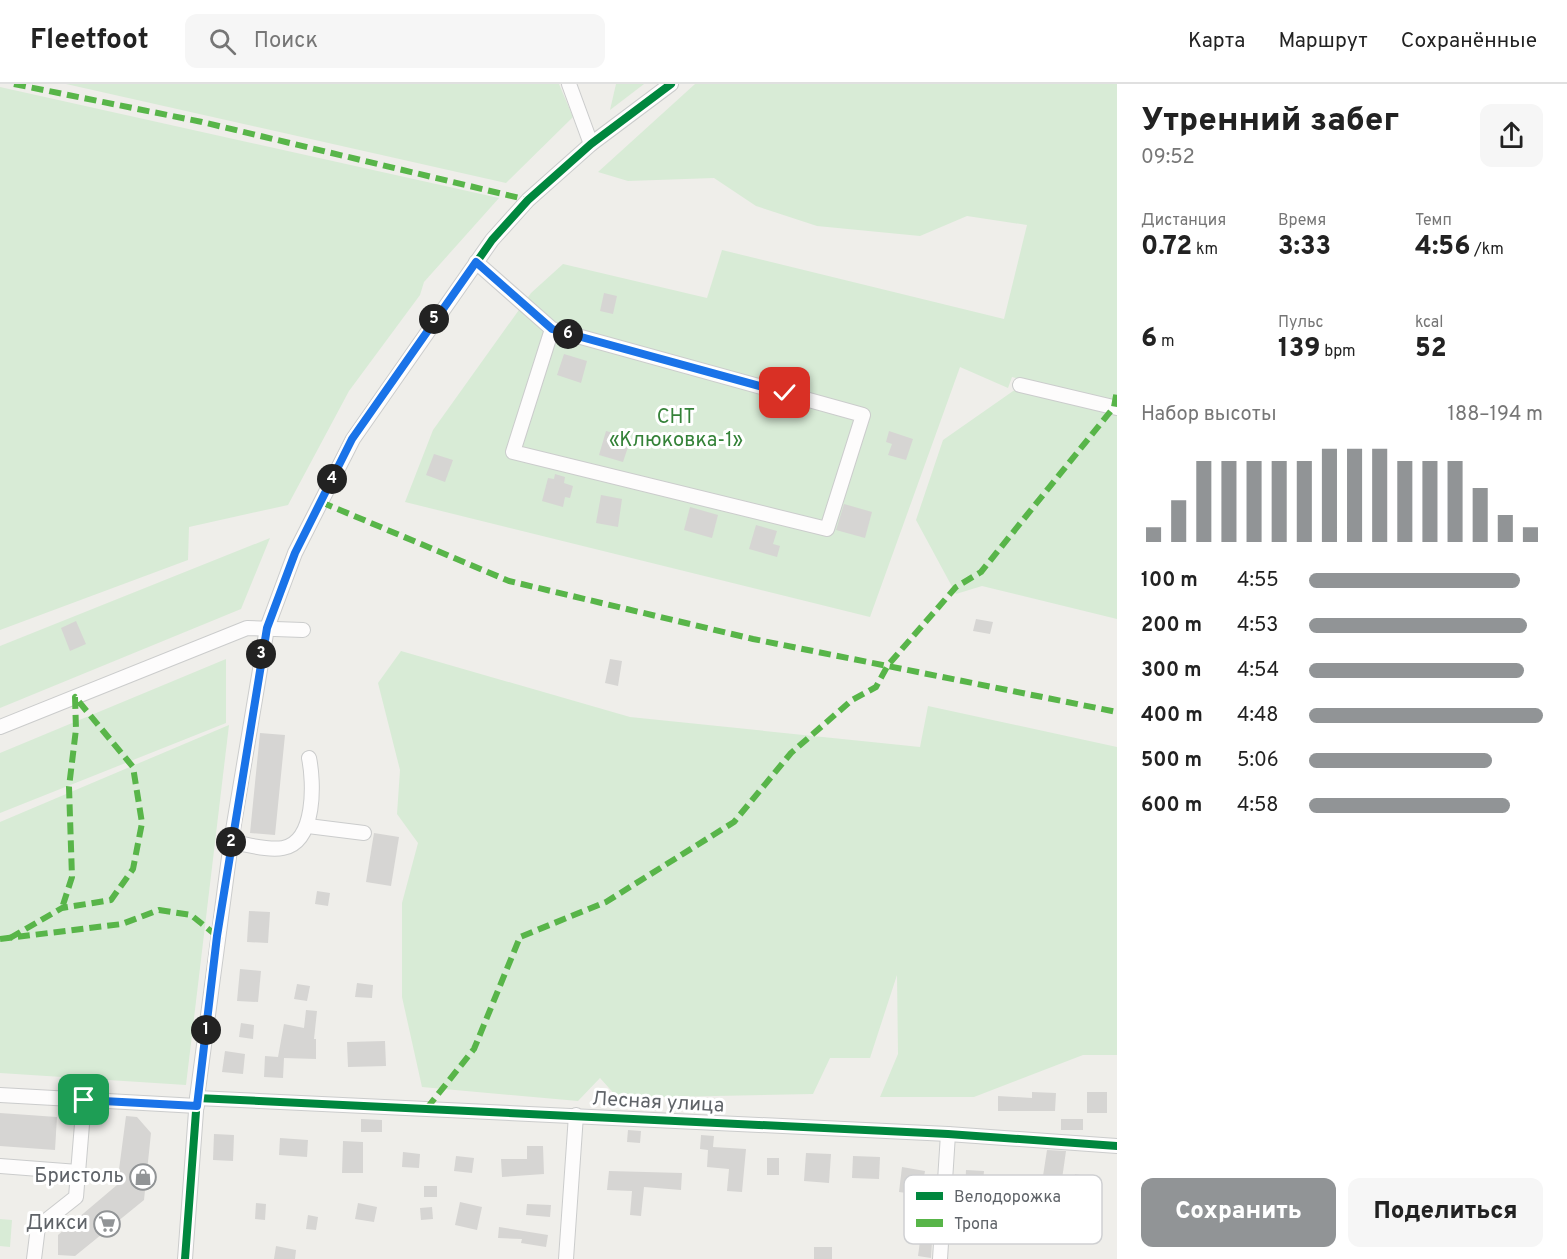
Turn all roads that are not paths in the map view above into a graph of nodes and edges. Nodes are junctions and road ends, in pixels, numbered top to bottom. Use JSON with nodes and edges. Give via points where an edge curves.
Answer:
{"nodes":[{"id":1,"x":569,"y":84,"type":"edge"},
{"id":2,"x":671,"y":84,"type":"edge"},
{"id":3,"x":591,"y":144,"type":"junction"},
{"id":4,"x":476,"y":262,"type":"junction"},
{"id":5,"x":552,"y":329,"type":"junction"},
{"id":6,"x":1020,"y":385,"type":"dead end"},
{"id":7,"x":1117,"y":408,"type":"edge"},
{"id":8,"x":267,"y":628,"type":"junction"},
{"id":9,"x":303,"y":630,"type":"dead end"},
{"id":10,"x":0,"y":727,"type":"edge"},
{"id":11,"x":309,"y":758,"type":"dead end"},
{"id":12,"x":308,"y":826,"type":"junction"},
{"id":13,"x":364,"y":833,"type":"dead end"},
{"id":14,"x":231,"y":842,"type":"junction"},
{"id":15,"x":0,"y":1095,"type":"edge"},
{"id":16,"x":84,"y":1100,"type":"junction"},
{"id":17,"x":197,"y":1102,"type":"junction"},
{"id":18,"x":576,"y":1115,"type":"junction"},
{"id":19,"x":948,"y":1134,"type":"junction"},
{"id":20,"x":1117,"y":1146,"type":"edge"},
{"id":21,"x":0,"y":1166,"type":"edge"},
{"id":22,"x":78,"y":1172,"type":"junction"},
{"id":23,"x":945,"y":1175,"type":"edge"},
{"id":24,"x":941,"y":1244,"type":"edge"},
{"id":25,"x":34,"y":1259,"type":"edge"},
{"id":26,"x":185,"y":1259,"type":"edge"},
{"id":27,"x":566,"y":1259,"type":"edge"},
{"id":28,"x":940,"y":1259,"type":"edge"}],
"edges":[{"from":1,"to":3,"type":"street"},
{"from":2,"to":3,"type":"street"},
{"from":3,"to":4,"type":"street","via":[[528,200]]},
{"from":4,"to":5,"type":"street"},
{"from":4,"to":8,"type":"street","via":[[352,439],[295,553]]},
{"from":5,"to":5,"type":"street","via":[[863,415],[827,529],[513,452]]},
{"from":6,"to":7,"type":"street"},
{"from":8,"to":9,"type":"street"},
{"from":8,"to":10,"type":"street","via":[[247,628]]},
{"from":8,"to":14,"type":"street"},
{"from":11,"to":12,"type":"street","via":[[313,779]]},
{"from":12,"to":13,"type":"street"},
{"from":12,"to":14,"type":"street","via":[[294,843],[282,848]]},
{"from":14,"to":17,"type":"street"},
{"from":15,"to":16,"type":"street","name":"Лесная улица"},
{"from":16,"to":17,"type":"street","name":"Лесная улица"},
{"from":16,"to":22,"type":"street"},
{"from":17,"to":18,"type":"street","name":"Лесная улица"},
{"from":17,"to":26,"type":"street"},
{"from":18,"to":19,"type":"street","name":"Лесная улица"},
{"from":18,"to":27,"type":"street"},
{"from":19,"to":20,"type":"street","name":"Лесная улица"},
{"from":19,"to":23,"type":"street"},
{"from":21,"to":22,"type":"street"},
{"from":22,"to":25,"type":"street","via":[[76,1197],[38,1227]]},
{"from":24,"to":28,"type":"street"}]}
